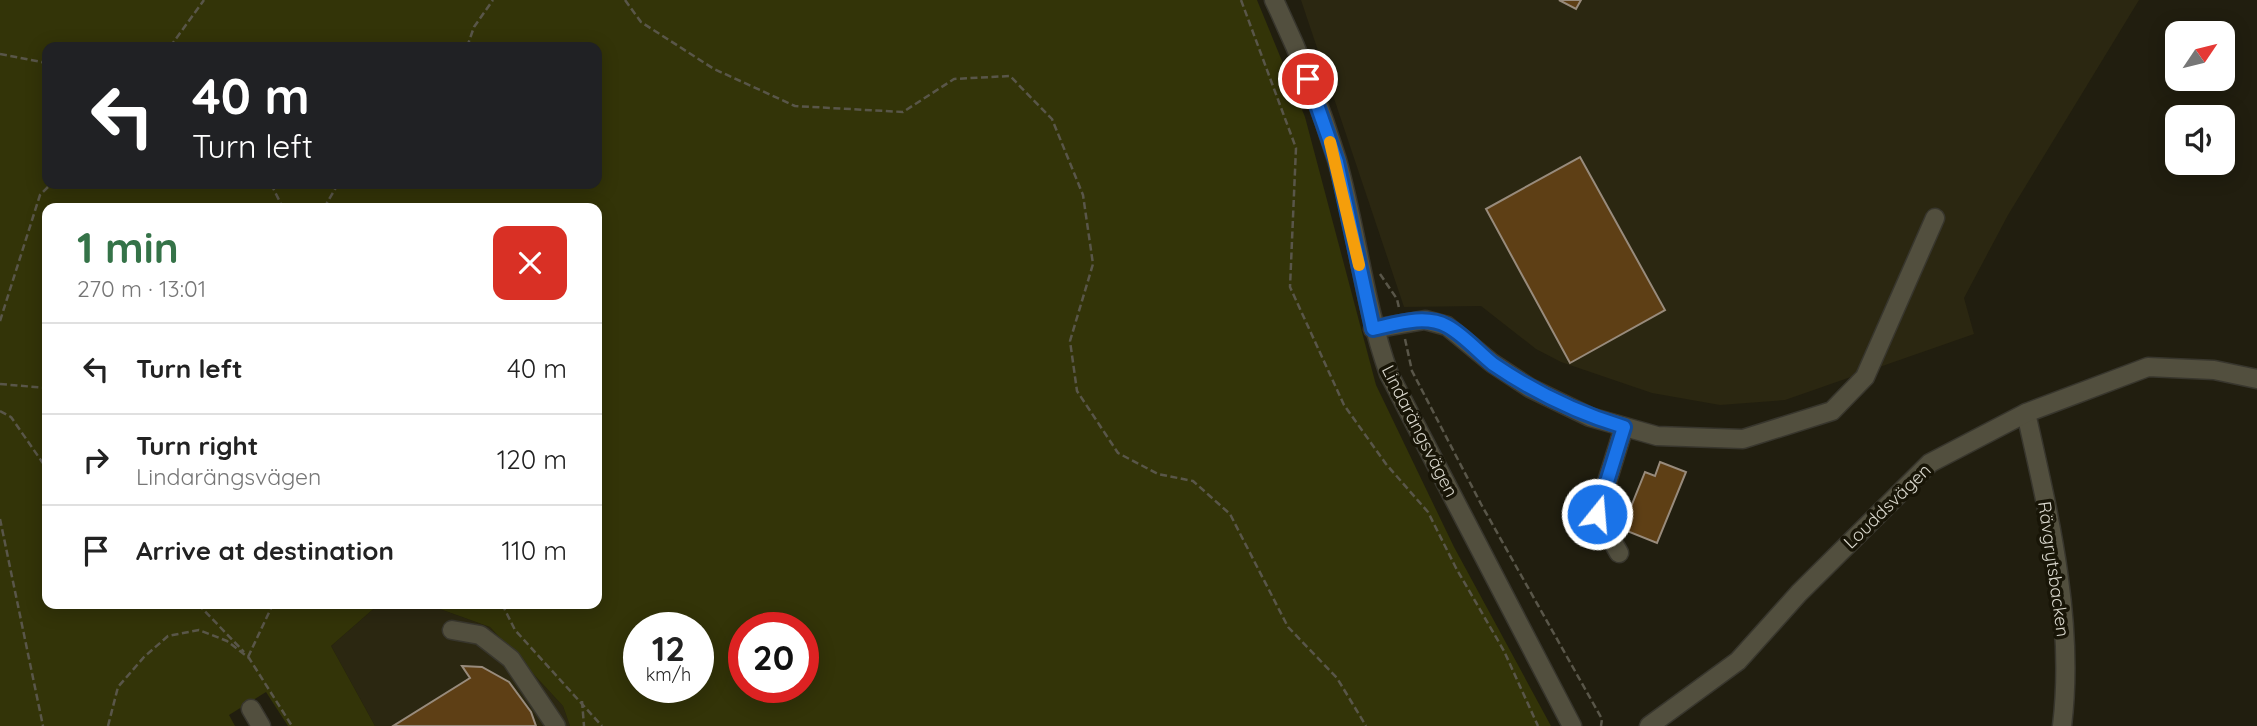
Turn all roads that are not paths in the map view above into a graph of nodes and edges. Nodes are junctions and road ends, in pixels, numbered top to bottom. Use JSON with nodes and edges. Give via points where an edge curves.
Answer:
{"nodes":[{"id":1,"x":1274,"y":0,"type":"edge"},
{"id":2,"x":1935,"y":218,"type":"dead end"},
{"id":3,"x":1373,"y":329,"type":"junction"},
{"id":4,"x":2257,"y":379,"type":"edge"},
{"id":5,"x":2026,"y":413,"type":"junction"},
{"id":6,"x":1624,"y":427,"type":"junction"},
{"id":7,"x":1619,"y":552,"type":"dead end"},
{"id":8,"x":452,"y":630,"type":"dead end"},
{"id":9,"x":250,"y":709,"type":"dead end"},
{"id":10,"x":261,"y":726,"type":"edge"},
{"id":11,"x":556,"y":726,"type":"edge"},
{"id":12,"x":1572,"y":726,"type":"edge"},
{"id":13,"x":1649,"y":726,"type":"edge"},
{"id":14,"x":2062,"y":726,"type":"edge"}],
"edges":[{"from":1,"to":3,"type":"street","name":"Lindarängsvägen","via":[[1303,64],[1337,162]]},
{"from":2,"to":6,"type":"street","via":[[1865,377],[1832,411],[1743,439],[1657,436]]},
{"from":3,"to":6,"type":"street","via":[[1425,320],[1447,326],[1531,388],[1590,417]]},
{"from":3,"to":12,"type":"street","name":"Lindarängsvägen","via":[[1389,374]]},
{"from":4,"to":5,"type":"street","name":"Louddsvägen","via":[[2214,370],[2148,367]]},
{"from":5,"to":13,"type":"street","name":"Louddsvägen","via":[[1930,464],[1799,593],[1738,662]]},
{"from":5,"to":14,"type":"street","name":"Rävgrytsbacken","via":[[2057,558],[2068,680]]},
{"from":6,"to":7,"type":"street","via":[[1597,514]]},
{"from":8,"to":11,"type":"street","via":[[480,635],[511,659]]},
{"from":9,"to":10,"type":"street"}]}
